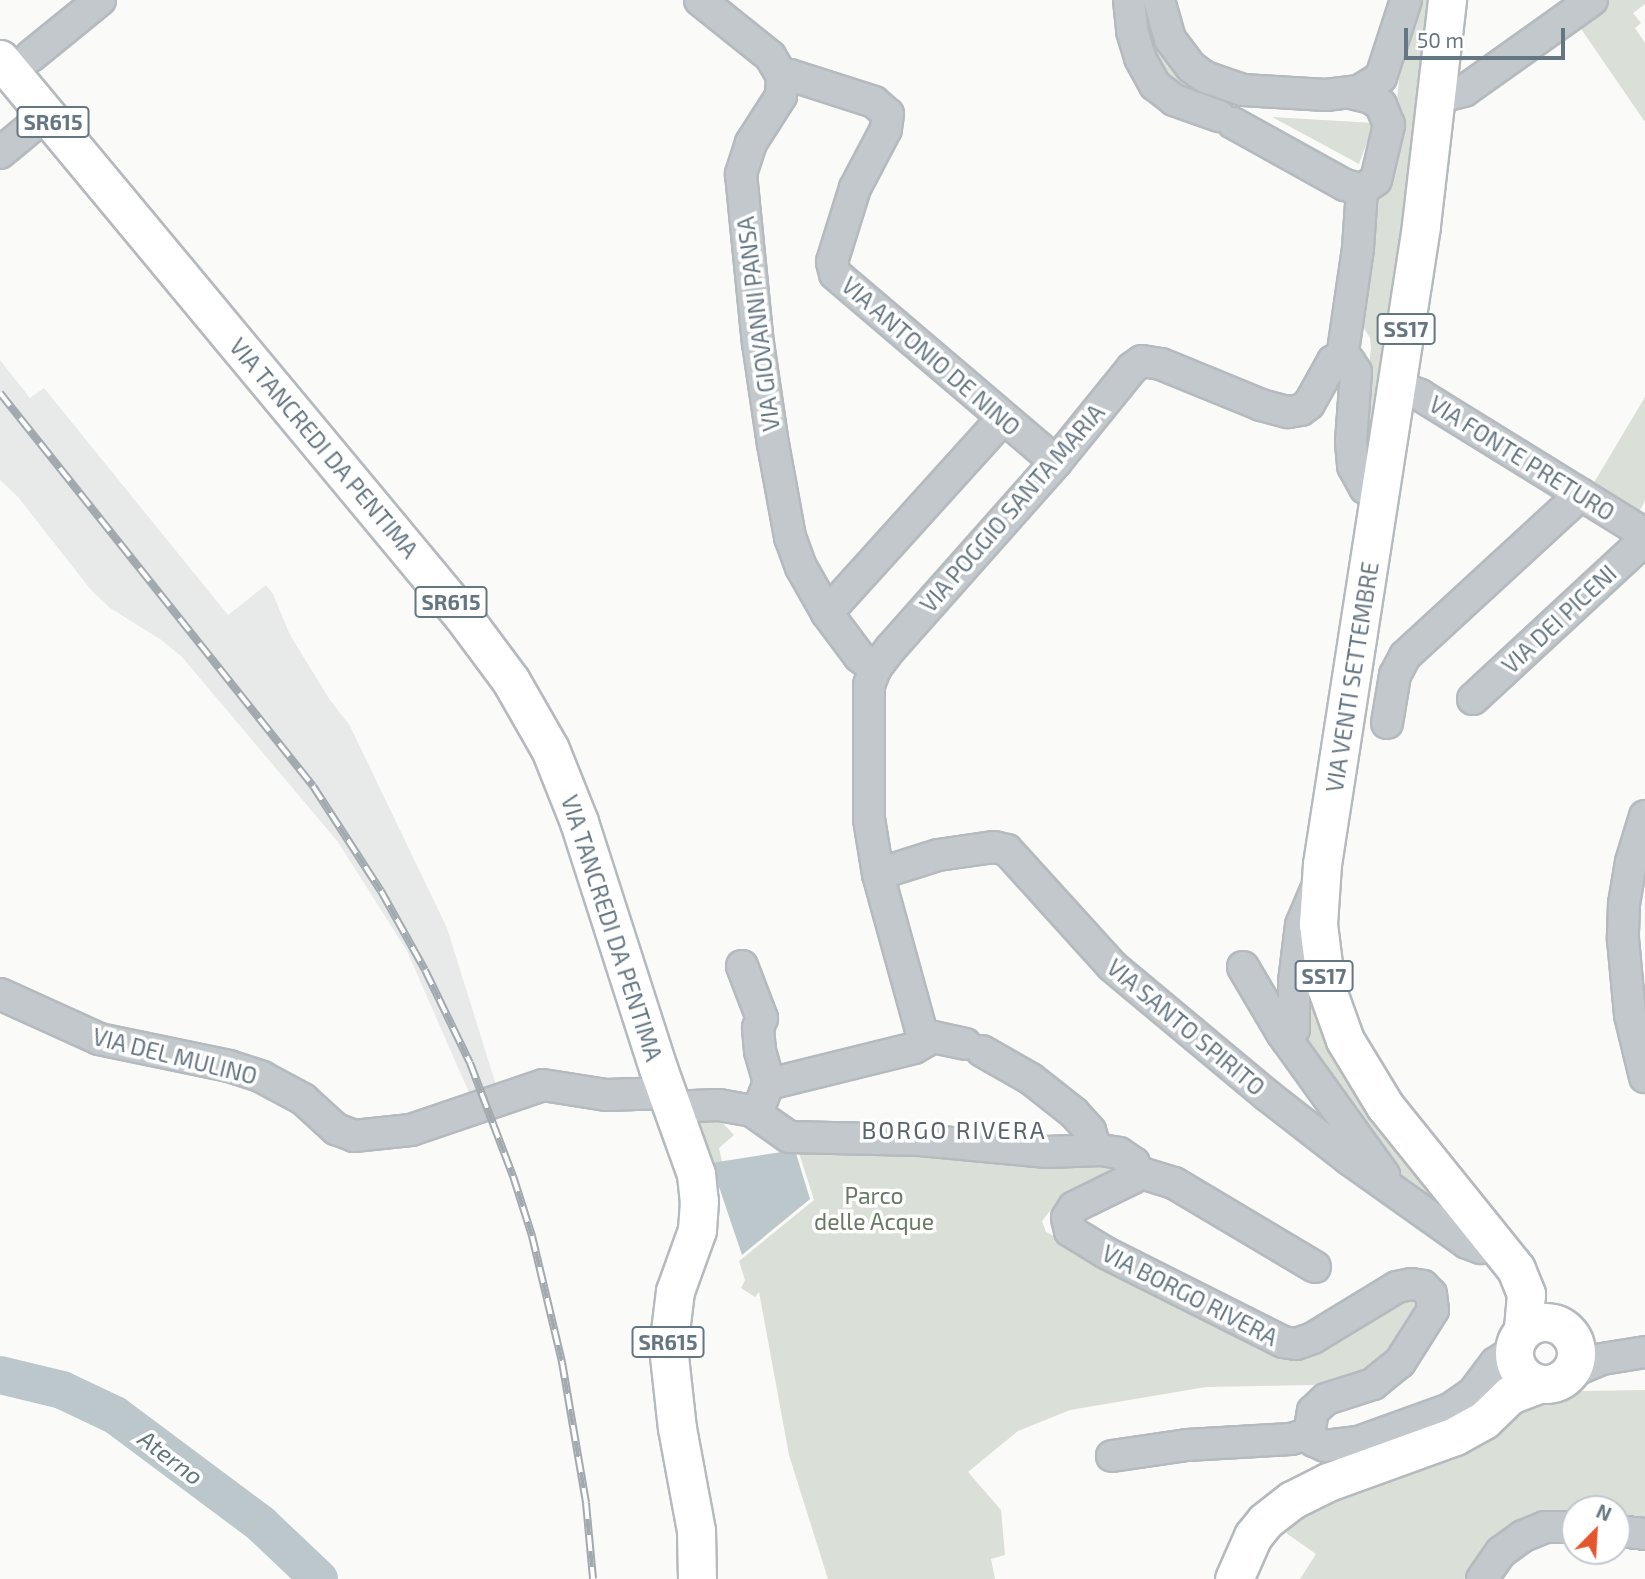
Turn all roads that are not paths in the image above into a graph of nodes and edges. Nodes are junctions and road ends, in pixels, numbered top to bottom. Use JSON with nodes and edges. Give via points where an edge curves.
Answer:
{"nodes":[{"id":1,"x":100,"y":0,"type":"edge"},
{"id":2,"x":700,"y":0,"type":"edge"},
{"id":3,"x":1129,"y":0,"type":"edge"},
{"id":4,"x":1160,"y":0,"type":"edge"},
{"id":5,"x":1406,"y":0,"type":"edge"},
{"id":6,"x":1447,"y":0,"type":"edge"},
{"id":7,"x":1592,"y":0,"type":"edge"},
{"id":8,"x":14,"y":67,"type":"edge"},
{"id":9,"x":782,"y":76,"type":"junction"},
{"id":10,"x":1236,"y":89,"type":"junction"},
{"id":11,"x":1351,"y":93,"type":"junction"},
{"id":12,"x":1436,"y":98,"type":"junction"},
{"id":13,"x":47,"y":114,"type":"junction"},
{"id":14,"x":1226,"y":120,"type":"junction"},
{"id":15,"x":0,"y":153,"type":"edge"},
{"id":16,"x":1362,"y":190,"type":"junction"},
{"id":17,"x":1342,"y":358,"type":"junction"},
{"id":18,"x":1397,"y":386,"type":"junction"},
{"id":19,"x":1003,"y":418,"type":"junction"},
{"id":20,"x":1056,"y":462,"type":"junction"},
{"id":21,"x":1380,"y":494,"type":"junction"},
{"id":22,"x":1581,"y":495,"type":"junction"},
{"id":23,"x":1645,"y":534,"type":"edge"},
{"id":24,"x":1645,"y":540,"type":"edge"},
{"id":25,"x":827,"y":613,"type":"junction"},
{"id":26,"x":875,"y":669,"type":"junction"},
{"id":27,"x":1473,"y":699,"type":"dead end"},
{"id":28,"x":1387,"y":723,"type":"dead end"},
{"id":29,"x":1645,"y":816,"type":"edge"},
{"id":30,"x":878,"y":874,"type":"junction"},
{"id":31,"x":1319,"y":890,"type":"junction"},
{"id":32,"x":742,"y":966,"type":"dead end"},
{"id":33,"x":1243,"y":967,"type":"dead end"},
{"id":34,"x":0,"y":995,"type":"edge"},
{"id":35,"x":1287,"y":1040,"type":"junction"},
{"id":36,"x":924,"y":1041,"type":"junction"},
{"id":37,"x":1645,"y":1077,"type":"edge"},
{"id":38,"x":769,"y":1084,"type":"junction"},
{"id":39,"x":679,"y":1105,"type":"junction"},
{"id":40,"x":749,"y":1118,"type":"junction"},
{"id":41,"x":1096,"y":1150,"type":"junction"},
{"id":42,"x":1136,"y":1171,"type":"junction"},
{"id":43,"x":1386,"y":1184,"type":"junction"},
{"id":44,"x":1498,"y":1244,"type":"junction"},
{"id":45,"x":1315,"y":1267,"type":"dead end"},
{"id":46,"x":1547,"y":1347,"type":"junction"},
{"id":47,"x":1645,"y":1352,"type":"edge"},
{"id":48,"x":1309,"y":1434,"type":"junction"},
{"id":49,"x":1112,"y":1456,"type":"dead end"},
{"id":50,"x":1561,"y":1527,"type":"edge"},
{"id":51,"x":697,"y":1579,"type":"edge"},
{"id":52,"x":1234,"y":1579,"type":"edge"},
{"id":53,"x":1482,"y":1579,"type":"edge"}],
"edges":[{"from":1,"to":8,"type":"street"},
{"from":2,"to":9,"type":"street","via":[[770,56]]},
{"from":3,"to":14,"type":"street","via":[[1140,58],[1155,85],[1174,100]]},
{"from":4,"to":10,"type":"street","via":[[1165,26],[1179,52],[1205,77]]},
{"from":5,"to":11,"type":"street","via":[[1385,72],[1371,85]]},
{"from":6,"to":12,"type":"main road","name":"VIA VENTI SETTEMBRE","number":"SS17"},
{"from":7,"to":12,"type":"street","via":[[1464,91]]},
{"from":8,"to":13,"type":"main road","number":"SR615"},
{"from":9,"to":19,"type":"street","name":"VIA ANTONIO DE NINO","via":[[874,102],[887,110],[887,126],[855,188],[833,270]]},
{"from":9,"to":25,"type":"street","name":"VIA GIOVANNI PANSA","via":[[781,96],[751,143],[741,174],[758,343],[782,500],[795,553]]},
{"from":10,"to":11,"type":"street"},
{"from":10,"to":14,"type":"street","via":[[1217,100]]},
{"from":11,"to":16,"type":"street","via":[[1376,101],[1388,116],[1382,165],[1376,180]]},
{"from":12,"to":18,"type":"main road","name":"VIA VENTI SETTEMBRE","number":"SS17"},
{"from":13,"to":15,"type":"street"},
{"from":13,"to":39,"type":"main road","name":"VIA TANCREDI DA PENTIMA","number":"SR615","via":[[462,615],[527,706],[559,768]]},
{"from":14,"to":16,"type":"street"},
{"from":16,"to":17,"type":"street"},
{"from":17,"to":20,"type":"street","name":"VIA POGGIO SANTA MARIA","via":[[1333,361],[1309,404],[1288,412],[1161,364],[1138,362]]},
{"from":17,"to":21,"type":"street","via":[[1356,372],[1353,466],[1365,488]]},
{"from":18,"to":21,"type":"main road","name":"VIA VENTI SETTEMBRE","number":"SS17"},
{"from":18,"to":22,"type":"street","name":"VIA FONTE PRETURO","via":[[1420,395]]},
{"from":19,"to":20,"type":"street","name":"VIA ANTONIO DE NINO"},
{"from":19,"to":25,"type":"street"},
{"from":20,"to":26,"type":"street","name":"VIA POGGIO SANTA MARIA"},
{"from":21,"to":31,"type":"main road","name":"VIA VENTI SETTEMBRE","number":"SS17"},
{"from":22,"to":23,"type":"street","name":"VIA FONTE PRETURO"},
{"from":22,"to":28,"type":"street","via":[[1405,656],[1395,675]]},
{"from":24,"to":27,"type":"street","name":"VIA DEI PICENI"},
{"from":25,"to":26,"type":"street","name":"VIA GIOVANNI PANSA","via":[[859,656]]},
{"from":26,"to":30,"type":"street","name":"VIA POGGIO SANTA MARIA","via":[[867,700],[867,804]]},
{"from":29,"to":37,"type":"street","via":[[1631,862],[1623,939],[1630,1014]]},
{"from":30,"to":36,"type":"street","name":"VIA POGGIO SANTA MARIA"},
{"from":30,"to":43,"type":"street","name":"VIA SANTO SPIRITO","via":[[938,855],[995,847],[1007,850],[1100,955],[1149,1000]]},
{"from":31,"to":35,"type":"street","via":[[1309,901],[1301,925],[1294,1029]]},
{"from":31,"to":44,"type":"main road","name":"VIA VENTI SETTEMBRE","number":"SS17","via":[[1321,958],[1329,1001],[1345,1040],[1391,1114]]},
{"from":32,"to":38,"type":"street","via":[[762,1018],[760,1051]]},
{"from":33,"to":35,"type":"street"},
{"from":34,"to":39,"type":"street","name":"VIA DEL MULINO","via":[[99,1039],[262,1077],[303,1099],[336,1129],[354,1136],[411,1130],[543,1085]]},
{"from":35,"to":43,"type":"street","via":[[1379,1166]]},
{"from":36,"to":38,"type":"street","via":[[914,1048]]},
{"from":36,"to":41,"type":"street","via":[[942,1037],[973,1048],[1031,1079],[1074,1113],[1090,1131]]},
{"from":38,"to":40,"type":"street"},
{"from":39,"to":40,"type":"street","name":"VIA DEL MULINO","via":[[711,1104]]},
{"from":39,"to":51,"type":"main road","number":"SR615","via":[[699,1201],[695,1238],[673,1299],[668,1347],[696,1531]]},
{"from":40,"to":41,"type":"street","via":[[794,1137],[966,1142],[1066,1153]]},
{"from":41,"to":42,"type":"street","via":[[1125,1156]]},
{"from":42,"to":45,"type":"street","via":[[1174,1184]]},
{"from":42,"to":48,"type":"street","name":"VIA BORGO RIVERA","via":[[1130,1181],[1074,1207],[1067,1221],[1070,1231],[1276,1340],[1303,1342],[1404,1284],[1417,1284],[1431,1294],[1430,1318],[1400,1362],[1373,1384],[1322,1401],[1310,1416]]},
{"from":43,"to":44,"type":"street","name":"VIA SANTO SPIRITO","via":[[1473,1246]]},
{"from":44,"to":46,"type":"main road","name":"VIA VENTI SETTEMBRE","number":"SS17","via":[[1516,1269]]},
{"from":46,"to":47,"type":"street"},
{"from":46,"to":48,"type":"street","via":[[1496,1363],[1466,1400],[1437,1414],[1349,1445],[1325,1446]]},
{"from":46,"to":52,"type":"main road","via":[[1515,1392],[1484,1420],[1455,1436],[1328,1482],[1282,1507],[1253,1536]]},
{"from":48,"to":49,"type":"street"},
{"from":50,"to":53,"type":"street","via":[[1545,1527],[1523,1536],[1501,1552]]}]}
